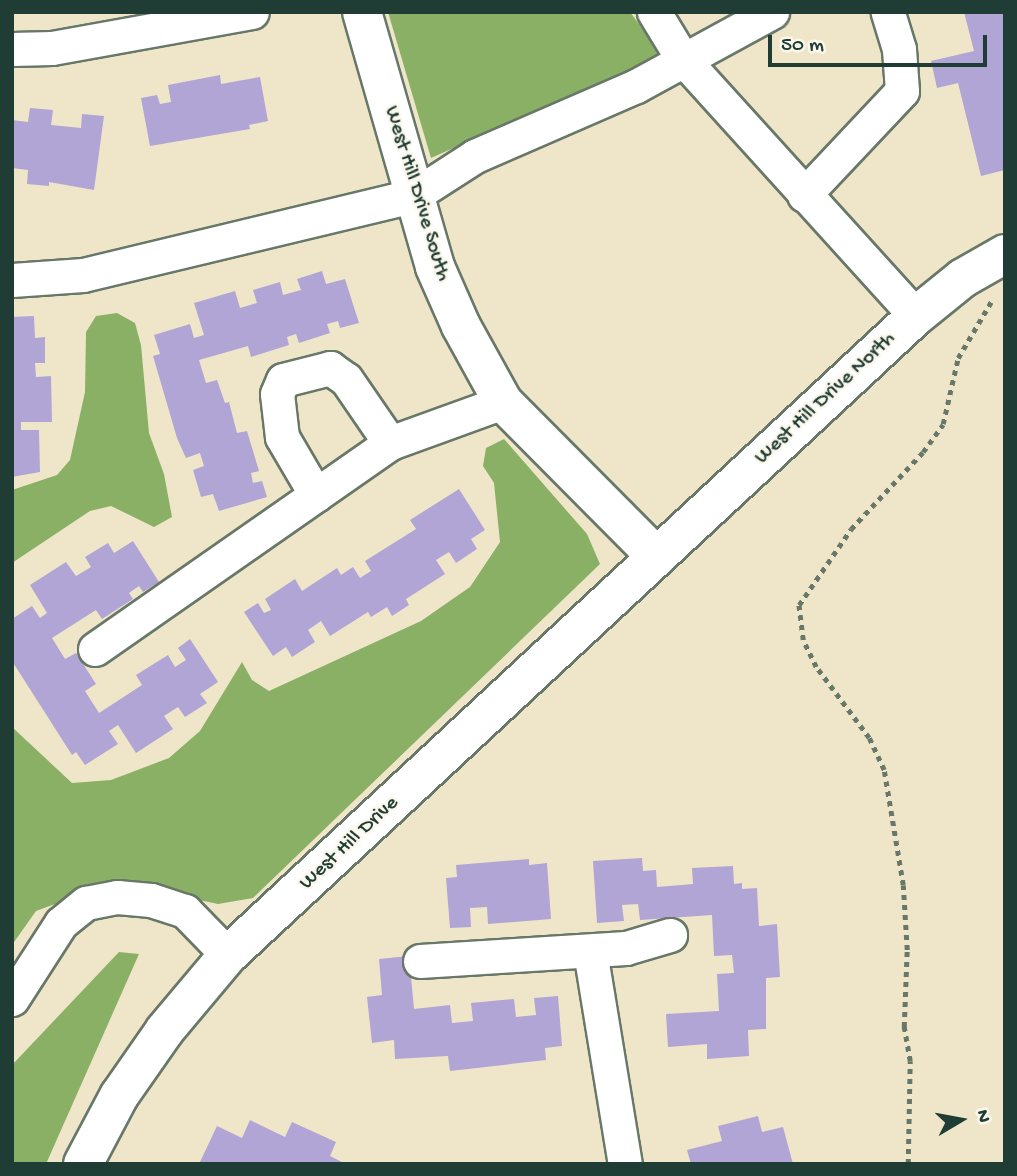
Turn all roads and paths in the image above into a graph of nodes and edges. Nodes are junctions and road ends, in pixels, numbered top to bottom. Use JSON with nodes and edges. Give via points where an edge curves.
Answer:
{"nodes":[{"id":1,"x":252,"y":12,"type":"edge"},
{"id":2,"x":362,"y":12,"type":"edge"},
{"id":3,"x":654,"y":12,"type":"edge"},
{"id":4,"x":772,"y":12,"type":"edge"},
{"id":5,"x":888,"y":12,"type":"edge"},
{"id":6,"x":12,"y":49,"type":"edge"},
{"id":7,"x":682,"y":58,"type":"junction"},
{"id":8,"x":804,"y":195,"type":"junction"},
{"id":9,"x":414,"y":196,"type":"junction"},
{"id":10,"x":1005,"y":254,"type":"edge"},
{"id":11,"x":12,"y":280,"type":"edge"},
{"id":12,"x":998,"y":298,"type":"dead end"},
{"id":13,"x":916,"y":316,"type":"junction"},
{"id":14,"x":503,"y":402,"type":"junction"},
{"id":15,"x":390,"y":443,"type":"junction"},
{"id":16,"x":316,"y":495,"type":"junction"},
{"id":17,"x":655,"y":555,"type":"junction"},
{"id":18,"x":95,"y":649,"type":"dead end"},
{"id":19,"x":670,"y":935,"type":"dead end"},
{"id":20,"x":590,"y":951,"type":"junction"},
{"id":21,"x":228,"y":955,"type":"junction"},
{"id":22,"x":420,"y":961,"type":"dead end"},
{"id":23,"x":12,"y":999,"type":"edge"},
{"id":24,"x":83,"y":1164,"type":"edge"},
{"id":25,"x":625,"y":1164,"type":"edge"},
{"id":26,"x":908,"y":1164,"type":"edge"}],
"edges":[{"from":1,"to":6,"type":"street","via":[[52,48]]},
{"from":2,"to":9,"type":"street","name":"West Hill Drive South"},
{"from":3,"to":7,"type":"street"},
{"from":4,"to":7,"type":"street"},
{"from":5,"to":8,"type":"street","via":[[900,49],[902,90]]},
{"from":7,"to":8,"type":"street"},
{"from":7,"to":9,"type":"street","via":[[636,86],[475,156]]},
{"from":8,"to":13,"type":"street"},
{"from":9,"to":11,"type":"street","via":[[83,275]]},
{"from":9,"to":14,"type":"street","name":"West Hill Drive South","via":[[440,278]]},
{"from":10,"to":13,"type":"street","name":"West Hill Drive North","via":[[963,278]]},
{"from":12,"to":26,"type":"path","via":[[958,358],[943,424],[844,538],[799,605],[803,640],[816,667],[869,738],[884,770],[903,885]]},
{"from":13,"to":17,"type":"street","name":"West Hill Drive North"},
{"from":14,"to":15,"type":"street"},
{"from":14,"to":17,"type":"street","name":"West Hill Drive South"},
{"from":15,"to":16,"type":"street"},
{"from":15,"to":16,"type":"street","via":[[346,379],[330,368],[284,380],[276,394],[282,437]]},
{"from":16,"to":18,"type":"street"},
{"from":17,"to":21,"type":"street","name":"West Hill Drive"},
{"from":19,"to":20,"type":"street","via":[[626,948]]},
{"from":20,"to":22,"type":"street"},
{"from":20,"to":25,"type":"street"},
{"from":21,"to":23,"type":"street","via":[[185,911],[151,900],[117,897],[86,903],[61,923]]},
{"from":21,"to":24,"type":"street","name":"West Hill Drive","via":[[165,1030],[119,1096]]}]}
